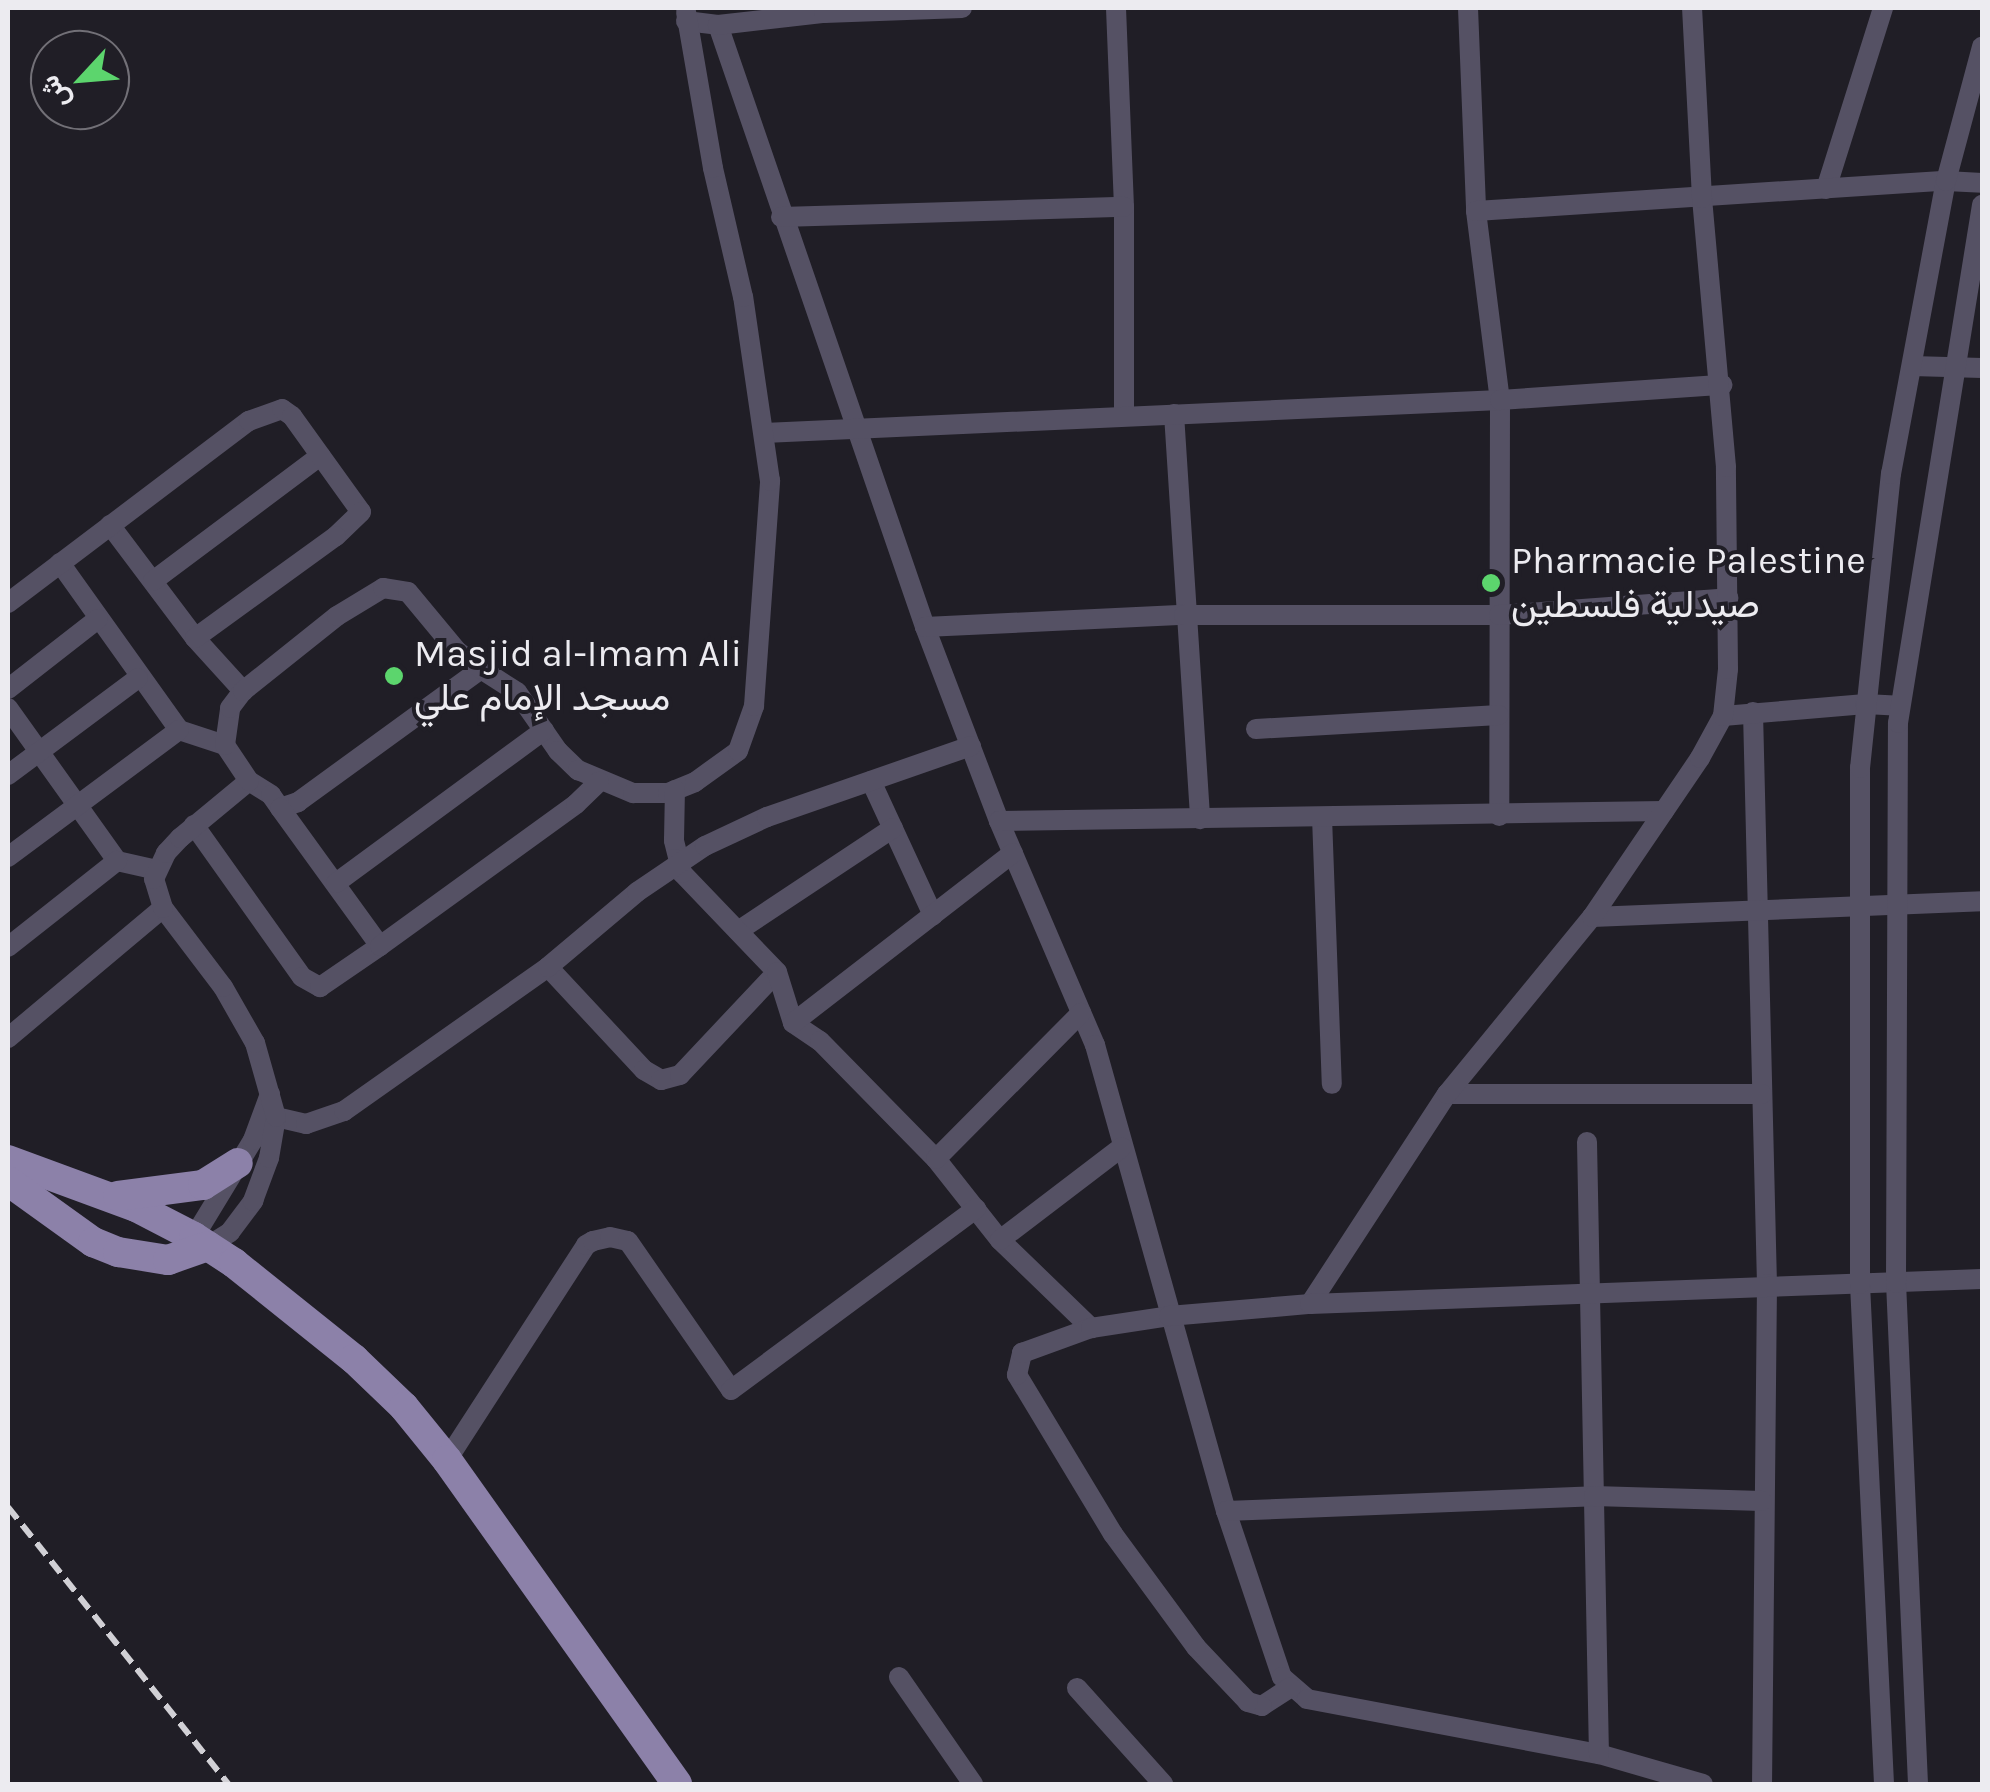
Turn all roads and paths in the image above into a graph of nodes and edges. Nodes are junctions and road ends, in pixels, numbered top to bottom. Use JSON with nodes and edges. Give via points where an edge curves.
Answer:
{"nodes":[{"id":1,"x":962,"y":8,"type":"edge"},
{"id":2,"x":1116,"y":8,"type":"edge"},
{"id":3,"x":1468,"y":8,"type":"edge"},
{"id":4,"x":1692,"y":8,"type":"edge"},
{"id":5,"x":1883,"y":8,"type":"edge"},
{"id":6,"x":824,"y":10,"type":"edge"},
{"id":7,"x":686,"y":14,"type":"edge"},
{"id":8,"x":718,"y":24,"type":"junction"},
{"id":9,"x":1982,"y":47,"type":"edge"},
{"id":10,"x":1946,"y":181,"type":"junction"},
{"id":11,"x":1982,"y":183,"type":"edge"},
{"id":12,"x":1826,"y":188,"type":"junction"},
{"id":13,"x":1702,"y":198,"type":"junction"},
{"id":14,"x":1982,"y":205,"type":"edge"},
{"id":15,"x":1124,"y":207,"type":"junction"},
{"id":16,"x":1476,"y":211,"type":"junction"},
{"id":17,"x":781,"y":216,"type":"junction"},
{"id":18,"x":1912,"y":366,"type":"junction"},
{"id":19,"x":1982,"y":368,"type":"edge"},
{"id":20,"x":1953,"y":370,"type":"junction"},
{"id":21,"x":1722,"y":385,"type":"junction"},
{"id":22,"x":1500,"y":400,"type":"junction"},
{"id":23,"x":1174,"y":414,"type":"junction"},
{"id":24,"x":1124,"y":415,"type":"junction"},
{"id":25,"x":854,"y":430,"type":"junction"},
{"id":26,"x":764,"y":433,"type":"junction"},
{"id":27,"x":320,"y":456,"type":"junction"},
{"id":28,"x":110,"y":525,"type":"junction"},
{"id":29,"x":60,"y":563,"type":"junction"},
{"id":30,"x":152,"y":581,"type":"junction"},
{"id":31,"x":1728,"y":598,"type":"junction"},
{"id":32,"x":8,"y":604,"type":"edge"},
{"id":33,"x":1184,"y":615,"type":"junction"},
{"id":34,"x":1499,"y":615,"type":"junction"},
{"id":35,"x":98,"y":618,"type":"junction"},
{"id":36,"x":925,"y":627,"type":"junction"},
{"id":37,"x":195,"y":638,"type":"junction"},
{"id":38,"x":481,"y":669,"type":"junction"},
{"id":39,"x":138,"y":678,"type":"junction"},
{"id":40,"x":8,"y":688,"type":"edge"},
{"id":41,"x":243,"y":691,"type":"junction"},
{"id":42,"x":1865,"y":704,"type":"junction"},
{"id":43,"x":1899,"y":706,"type":"junction"},
{"id":44,"x":8,"y":708,"type":"edge"},
{"id":45,"x":1754,"y":712,"type":"junction"},
{"id":46,"x":1499,"y":715,"type":"junction"},
{"id":47,"x":1723,"y":716,"type":"junction"},
{"id":48,"x":1256,"y":729,"type":"dead end"},
{"id":49,"x":179,"y":730,"type":"junction"},
{"id":50,"x":544,"y":730,"type":"junction"},
{"id":51,"x":225,"y":745,"type":"junction"},
{"id":52,"x":970,"y":746,"type":"junction"},
{"id":53,"x":38,"y":751,"type":"junction"},
{"id":54,"x":8,"y":775,"type":"edge"},
{"id":55,"x":249,"y":781,"type":"junction"},
{"id":56,"x":871,"y":781,"type":"junction"},
{"id":57,"x":598,"y":782,"type":"junction"},
{"id":58,"x":676,"y":790,"type":"junction"},
{"id":59,"x":76,"y":804,"type":"junction"},
{"id":60,"x":280,"y":808,"type":"junction"},
{"id":61,"x":1664,"y":811,"type":"junction"},
{"id":62,"x":1499,"y":816,"type":"junction"},
{"id":63,"x":1322,"y":818,"type":"junction"},
{"id":64,"x":1200,"y":819,"type":"junction"},
{"id":65,"x":999,"y":821,"type":"junction"},
{"id":66,"x":194,"y":825,"type":"junction"},
{"id":67,"x":893,"y":828,"type":"junction"},
{"id":68,"x":1013,"y":853,"type":"junction"},
{"id":69,"x":8,"y":857,"type":"edge"},
{"id":70,"x":117,"y":861,"type":"junction"},
{"id":71,"x":677,"y":862,"type":"junction"},
{"id":72,"x":157,"y":870,"type":"junction"},
{"id":73,"x":336,"y":883,"type":"junction"},
{"id":74,"x":1982,"y":901,"type":"edge"},
{"id":75,"x":1896,"y":907,"type":"junction"},
{"id":76,"x":163,"y":908,"type":"junction"},
{"id":77,"x":1858,"y":908,"type":"junction"},
{"id":78,"x":1758,"y":910,"type":"junction"},
{"id":79,"x":933,"y":915,"type":"junction"},
{"id":80,"x":1592,"y":917,"type":"junction"},
{"id":81,"x":738,"y":931,"type":"junction"},
{"id":82,"x":380,"y":946,"type":"junction"},
{"id":83,"x":8,"y":947,"type":"edge"},
{"id":84,"x":548,"y":966,"type":"junction"},
{"id":85,"x":777,"y":972,"type":"junction"},
{"id":86,"x":1081,"y":1012,"type":"junction"},
{"id":87,"x":793,"y":1023,"type":"junction"},
{"id":88,"x":8,"y":1038,"type":"edge"},
{"id":89,"x":1332,"y":1084,"type":"dead end"},
{"id":90,"x":270,"y":1094,"type":"junction"},
{"id":91,"x":1447,"y":1094,"type":"junction"},
{"id":92,"x":1762,"y":1094,"type":"junction"},
{"id":93,"x":276,"y":1117,"type":"junction"},
{"id":94,"x":1587,"y":1142,"type":"dead end"},
{"id":95,"x":1122,"y":1146,"type":"junction"},
{"id":96,"x":936,"y":1159,"type":"junction"},
{"id":97,"x":8,"y":1160,"type":"edge"},
{"id":98,"x":238,"y":1163,"type":"junction"},
{"id":99,"x":8,"y":1180,"type":"edge"},
{"id":100,"x":111,"y":1197,"type":"junction"},
{"id":101,"x":976,"y":1209,"type":"junction"},
{"id":102,"x":1000,"y":1240,"type":"junction"},
{"id":103,"x":201,"y":1242,"type":"junction"},
{"id":104,"x":1982,"y":1279,"type":"edge"},
{"id":105,"x":1896,"y":1283,"type":"junction"},
{"id":106,"x":1767,"y":1284,"type":"junction"},
{"id":107,"x":1860,"y":1284,"type":"junction"},
{"id":108,"x":1591,"y":1293,"type":"junction"},
{"id":109,"x":1310,"y":1304,"type":"junction"},
{"id":110,"x":1169,"y":1316,"type":"junction"},
{"id":111,"x":1092,"y":1328,"type":"junction"},
{"id":112,"x":447,"y":1460,"type":"junction"},
{"id":113,"x":1594,"y":1496,"type":"junction"},
{"id":114,"x":1762,"y":1502,"type":"junction"},
{"id":115,"x":1226,"y":1511,"type":"junction"},
{"id":116,"x":899,"y":1677,"type":"dead end"},
{"id":117,"x":1291,"y":1687,"type":"junction"},
{"id":118,"x":1077,"y":1688,"type":"dead end"},
{"id":119,"x":1599,"y":1754,"type":"junction"},
{"id":120,"x":677,"y":1784,"type":"edge"},
{"id":121,"x":973,"y":1784,"type":"edge"},
{"id":122,"x":1162,"y":1784,"type":"edge"},
{"id":123,"x":1703,"y":1784,"type":"edge"},
{"id":124,"x":1762,"y":1784,"type":"edge"},
{"id":125,"x":1884,"y":1784,"type":"edge"},
{"id":126,"x":1918,"y":1784,"type":"edge"}],
"edges":[{"from":1,"to":6,"type":"street"},
{"from":2,"to":15,"type":"street"},
{"from":3,"to":16,"type":"street"},
{"from":4,"to":13,"type":"street"},
{"from":5,"to":12,"type":"street"},
{"from":6,"to":8,"type":"street"},
{"from":7,"to":8,"type":"street"},
{"from":7,"to":26,"type":"street"},
{"from":8,"to":17,"type":"street"},
{"from":9,"to":10,"type":"street"},
{"from":10,"to":11,"type":"street"},
{"from":10,"to":12,"type":"street"},
{"from":10,"to":18,"type":"street"},
{"from":12,"to":13,"type":"street"},
{"from":13,"to":16,"type":"street"},
{"from":13,"to":21,"type":"street"},
{"from":14,"to":20,"type":"street"},
{"from":15,"to":17,"type":"street"},
{"from":15,"to":24,"type":"street"},
{"from":16,"to":22,"type":"street"},
{"from":17,"to":25,"type":"street"},
{"from":18,"to":20,"type":"street"},
{"from":18,"to":42,"type":"street","via":[[1891,474]]},
{"from":19,"to":20,"type":"street"},
{"from":20,"to":43,"type":"street"},
{"from":21,"to":22,"type":"street"},
{"from":21,"to":31,"type":"street"},
{"from":22,"to":23,"type":"street"},
{"from":22,"to":34,"type":"street"},
{"from":23,"to":24,"type":"street"},
{"from":23,"to":33,"type":"street"},
{"from":24,"to":25,"type":"street"},
{"from":25,"to":26,"type":"street"},
{"from":25,"to":36,"type":"street"},
{"from":26,"to":58,"type":"street","via":[[770,481],[754,706],[738,751],[708,776]]},
{"from":27,"to":28,"type":"street","via":[[292,416],[268,410]]},
{"from":27,"to":30,"type":"street"},
{"from":27,"to":37,"type":"street","via":[[361,512]]},
{"from":28,"to":29,"type":"street"},
{"from":28,"to":30,"type":"street"},
{"from":29,"to":32,"type":"street"},
{"from":29,"to":35,"type":"street"},
{"from":30,"to":37,"type":"street"},
{"from":31,"to":34,"type":"street"},
{"from":31,"to":47,"type":"street"},
{"from":33,"to":34,"type":"street"},
{"from":33,"to":36,"type":"street"},
{"from":33,"to":64,"type":"street"},
{"from":34,"to":46,"type":"street"},
{"from":35,"to":39,"type":"street"},
{"from":35,"to":40,"type":"street"},
{"from":36,"to":52,"type":"street"},
{"from":37,"to":41,"type":"street"},
{"from":38,"to":41,"type":"street","via":[[457,651],[408,592],[383,588]]},
{"from":38,"to":50,"type":"street","via":[[506,681]]},
{"from":38,"to":60,"type":"street","via":[[313,794]]},
{"from":39,"to":49,"type":"street"},
{"from":39,"to":53,"type":"street"},
{"from":41,"to":51,"type":"street","via":[[230,708]]},
{"from":42,"to":43,"type":"street"},
{"from":42,"to":45,"type":"street"},
{"from":42,"to":77,"type":"street"},
{"from":43,"to":75,"type":"street"},
{"from":44,"to":53,"type":"street"},
{"from":45,"to":47,"type":"street"},
{"from":45,"to":78,"type":"street"},
{"from":46,"to":48,"type":"street"},
{"from":46,"to":62,"type":"street"},
{"from":47,"to":61,"type":"street"},
{"from":49,"to":51,"type":"street"},
{"from":49,"to":59,"type":"street"},
{"from":50,"to":57,"type":"street","via":[[558,751]]},
{"from":50,"to":73,"type":"street"},
{"from":51,"to":55,"type":"street"},
{"from":52,"to":56,"type":"street"},
{"from":52,"to":65,"type":"street"},
{"from":53,"to":54,"type":"street"},
{"from":53,"to":59,"type":"street"},
{"from":55,"to":60,"type":"street"},
{"from":55,"to":66,"type":"street"},
{"from":56,"to":67,"type":"street"},
{"from":56,"to":71,"type":"street","via":[[767,818]]},
{"from":57,"to":58,"type":"street","via":[[646,795]]},
{"from":57,"to":82,"type":"street"},
{"from":58,"to":71,"type":"street"},
{"from":59,"to":69,"type":"street"},
{"from":59,"to":70,"type":"street"},
{"from":60,"to":73,"type":"street"},
{"from":61,"to":62,"type":"street"},
{"from":61,"to":80,"type":"street"},
{"from":62,"to":63,"type":"street"},
{"from":63,"to":64,"type":"street"},
{"from":63,"to":89,"type":"street"},
{"from":64,"to":65,"type":"street"},
{"from":65,"to":68,"type":"street"},
{"from":66,"to":72,"type":"street"},
{"from":66,"to":82,"type":"street","via":[[313,986],[329,983]]},
{"from":67,"to":79,"type":"street"},
{"from":67,"to":81,"type":"street"},
{"from":68,"to":79,"type":"street"},
{"from":68,"to":86,"type":"street"},
{"from":70,"to":72,"type":"street"},
{"from":70,"to":83,"type":"street"},
{"from":71,"to":81,"type":"street","via":[[700,896]]},
{"from":71,"to":84,"type":"street"},
{"from":72,"to":76,"type":"street"},
{"from":73,"to":82,"type":"street"},
{"from":74,"to":75,"type":"street"},
{"from":75,"to":77,"type":"street"},
{"from":75,"to":105,"type":"street"},
{"from":76,"to":88,"type":"street"},
{"from":76,"to":90,"type":"street","via":[[223,987],[255,1043]]},
{"from":77,"to":78,"type":"street"},
{"from":77,"to":107,"type":"street"},
{"from":78,"to":80,"type":"street"},
{"from":78,"to":92,"type":"street"},
{"from":79,"to":87,"type":"street"},
{"from":80,"to":91,"type":"street"},
{"from":81,"to":85,"type":"street"},
{"from":84,"to":85,"type":"street","via":[[644,1070],[661,1080],[680,1075]]},
{"from":84,"to":93,"type":"street","via":[[344,1111],[306,1124]]},
{"from":85,"to":87,"type":"street"},
{"from":86,"to":95,"type":"street"},
{"from":86,"to":96,"type":"street"},
{"from":87,"to":96,"type":"street","via":[[820,1041]]},
{"from":90,"to":93,"type":"street"},
{"from":90,"to":98,"type":"street"},
{"from":91,"to":92,"type":"street"},
{"from":91,"to":109,"type":"street"},
{"from":92,"to":106,"type":"street"},
{"from":93,"to":103,"type":"street","via":[[253,1201],[230,1232]]},
{"from":94,"to":108,"type":"street"},
{"from":95,"to":102,"type":"street"},
{"from":95,"to":110,"type":"street"},
{"from":96,"to":101,"type":"street"},
{"from":97,"to":100,"type":"main road"},
{"from":98,"to":100,"type":"main road","via":[[203,1185]]},
{"from":98,"to":103,"type":"street"},
{"from":99,"to":103,"type":"main road","via":[[72,1228],[118,1252],[168,1260]]},
{"from":100,"to":103,"type":"main road"},
{"from":101,"to":102,"type":"street"},
{"from":101,"to":112,"type":"street","via":[[731,1390],[628,1241],[610,1237],[586,1244]]},
{"from":102,"to":111,"type":"street"},
{"from":103,"to":112,"type":"main road","via":[[354,1359]]},
{"from":104,"to":105,"type":"street"},
{"from":105,"to":107,"type":"street"},
{"from":105,"to":126,"type":"street"},
{"from":106,"to":107,"type":"street"},
{"from":106,"to":108,"type":"street"},
{"from":106,"to":114,"type":"street"},
{"from":107,"to":125,"type":"street"},
{"from":108,"to":109,"type":"street"},
{"from":108,"to":113,"type":"street"},
{"from":109,"to":110,"type":"street"},
{"from":110,"to":111,"type":"street"},
{"from":110,"to":115,"type":"street"},
{"from":111,"to":117,"type":"street","via":[[1022,1353],[1017,1374],[1113,1534],[1228,1686],[1262,1706]]},
{"from":112,"to":120,"type":"main road"},
{"from":113,"to":114,"type":"street"},
{"from":113,"to":115,"type":"street"},
{"from":113,"to":119,"type":"street"},
{"from":114,"to":124,"type":"street"},
{"from":115,"to":117,"type":"street","via":[[1274,1662]]},
{"from":116,"to":121,"type":"street"},
{"from":117,"to":119,"type":"street","via":[[1307,1699]]},
{"from":118,"to":122,"type":"street"},
{"from":119,"to":123,"type":"street"}]}
